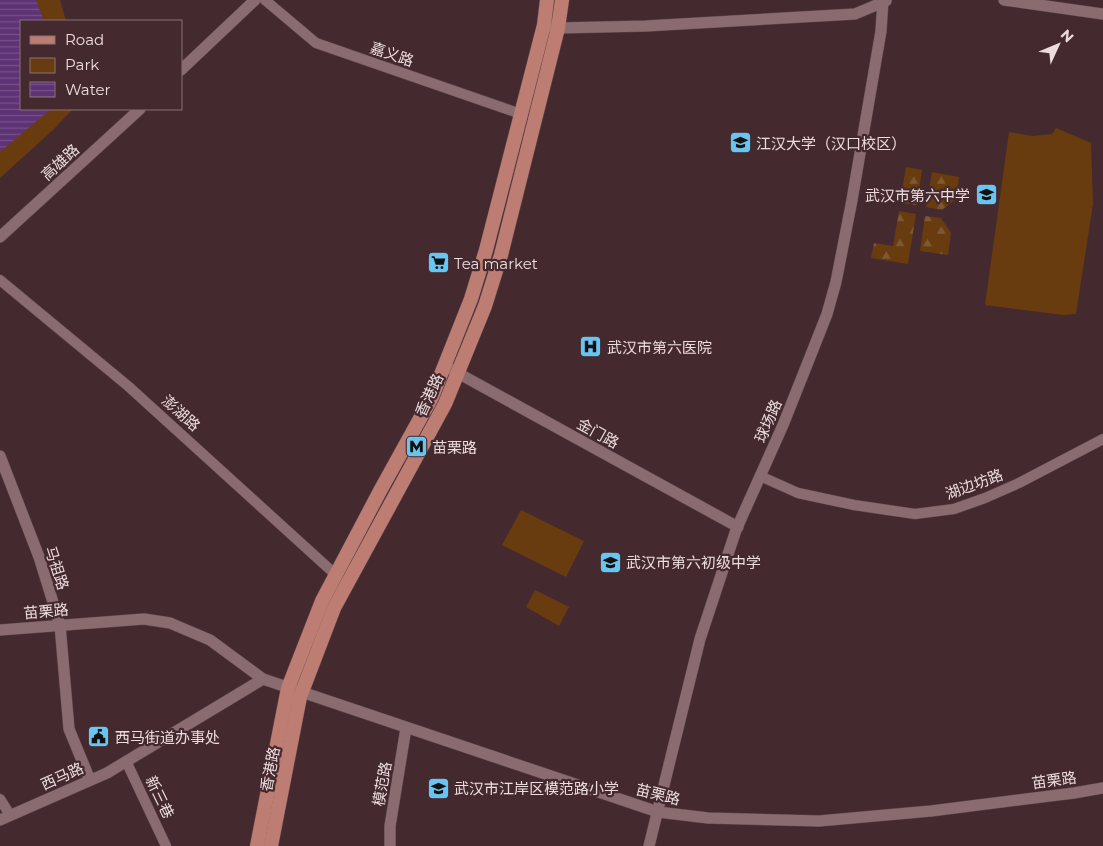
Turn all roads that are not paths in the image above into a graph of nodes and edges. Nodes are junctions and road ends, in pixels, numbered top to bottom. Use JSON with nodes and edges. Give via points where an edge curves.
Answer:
{"nodes":[{"id":1,"x":255,"y":0,"type":"edge"},
{"id":2,"x":265,"y":0,"type":"edge"},
{"id":3,"x":547,"y":0,"type":"edge"},
{"id":4,"x":562,"y":0,"type":"edge"},
{"id":5,"x":1004,"y":0,"type":"edge"},
{"id":6,"x":884,"y":1,"type":"edge"},
{"id":7,"x":1103,"y":14,"type":"edge"},
{"id":8,"x":544,"y":25,"type":"junction"},
{"id":9,"x":558,"y":28,"type":"junction"},
{"id":10,"x":182,"y":69,"type":"edge"},
{"id":11,"x":139,"y":110,"type":"edge"},
{"id":12,"x":521,"y":114,"type":"junction"},
{"id":13,"x":0,"y":237,"type":"edge"},
{"id":14,"x":0,"y":280,"type":"edge"},
{"id":15,"x":445,"y":366,"type":"junction"},
{"id":16,"x":458,"y":372,"type":"junction"},
{"id":17,"x":1103,"y":439,"type":"edge"},
{"id":18,"x":0,"y":456,"type":"edge"},
{"id":19,"x":760,"y":476,"type":"junction"},
{"id":20,"x":738,"y":527,"type":"junction"},
{"id":21,"x":336,"y":575,"type":"junction"},
{"id":22,"x":60,"y":625,"type":"junction"},
{"id":23,"x":0,"y":630,"type":"edge"},
{"id":24,"x":263,"y":680,"type":"junction"},
{"id":25,"x":288,"y":688,"type":"junction"},
{"id":26,"x":302,"y":693,"type":"junction"},
{"id":27,"x":406,"y":728,"type":"junction"},
{"id":28,"x":126,"y":761,"type":"junction"},
{"id":29,"x":90,"y":780,"type":"junction"},
{"id":30,"x":1103,"y":788,"type":"edge"},
{"id":31,"x":0,"y":799,"type":"edge"},
{"id":32,"x":658,"y":812,"type":"junction"},
{"id":33,"x":5,"y":818,"type":"edge"},
{"id":34,"x":166,"y":846,"type":"edge"},
{"id":35,"x":257,"y":846,"type":"edge"},
{"id":36,"x":271,"y":846,"type":"edge"},
{"id":37,"x":390,"y":846,"type":"edge"},
{"id":38,"x":649,"y":846,"type":"edge"}],
"edges":[{"from":1,"to":10,"type":"street"},
{"from":2,"to":12,"type":"street","name":"嘉义路","via":[[316,43]]},
{"from":3,"to":8,"type":"main road","name":"香港路"},
{"from":4,"to":9,"type":"main road","name":"香港路"},
{"from":5,"to":7,"type":"street"},
{"from":6,"to":9,"type":"street","via":[[855,14]]},
{"from":6,"to":19,"type":"street","name":"球场路","via":[[836,282],[827,314]]},
{"from":8,"to":9,"type":"street"},
{"from":8,"to":12,"type":"main road","name":"香港路"},
{"from":9,"to":16,"type":"main road","name":"香港路","via":[[501,255],[485,306]]},
{"from":11,"to":13,"type":"street","name":"高雄路"},
{"from":12,"to":15,"type":"main road","name":"香港路","via":[[486,250]]},
{"from":14,"to":21,"type":"street","name":"澎湖路","via":[[128,386]]},
{"from":15,"to":16,"type":"street","name":"金门路"},
{"from":15,"to":21,"type":"main road","name":"香港路","via":[[432,397]]},
{"from":16,"to":20,"type":"street","name":"金门路"},
{"from":16,"to":26,"type":"main road","name":"香港路","via":[[445,404],[334,608]]},
{"from":17,"to":19,"type":"street","name":"湖边坊路","via":[[985,498],[954,509],[914,514],[798,493]]},
{"from":18,"to":22,"type":"street","name":"马祖路","via":[[39,557]]},
{"from":19,"to":20,"type":"street","name":"球场路"},
{"from":20,"to":32,"type":"street","name":"球场路","via":[[700,639]]},
{"from":21,"to":25,"type":"main road","name":"香港路","via":[[322,601]]},
{"from":22,"to":23,"type":"street","name":"苗栗路"},
{"from":22,"to":24,"type":"street","name":"苗栗路","via":[[144,619],[170,623],[210,640]]},
{"from":22,"to":29,"type":"street","name":"马祖路","via":[[69,729]]},
{"from":24,"to":25,"type":"street","name":"苗栗路"},
{"from":24,"to":28,"type":"street","name":"西马路"},
{"from":25,"to":26,"type":"street","name":"苗栗路"},
{"from":25,"to":35,"type":"main road","name":"香港路"},
{"from":26,"to":27,"type":"street","name":"苗栗路"},
{"from":26,"to":36,"type":"main road","name":"香港路"},
{"from":27,"to":32,"type":"street","name":"苗栗路"},
{"from":27,"to":37,"type":"street","name":"模范路","via":[[390,826]]},
{"from":28,"to":29,"type":"street","name":"西马路"},
{"from":28,"to":34,"type":"street","name":"新三巷"},
{"from":29,"to":33,"type":"street","name":"西马路"},
{"from":30,"to":32,"type":"street","name":"苗栗路","via":[[931,811],[819,821],[708,818]]},
{"from":31,"to":33,"type":"street"},
{"from":32,"to":38,"type":"street","name":"球场路"}]}
